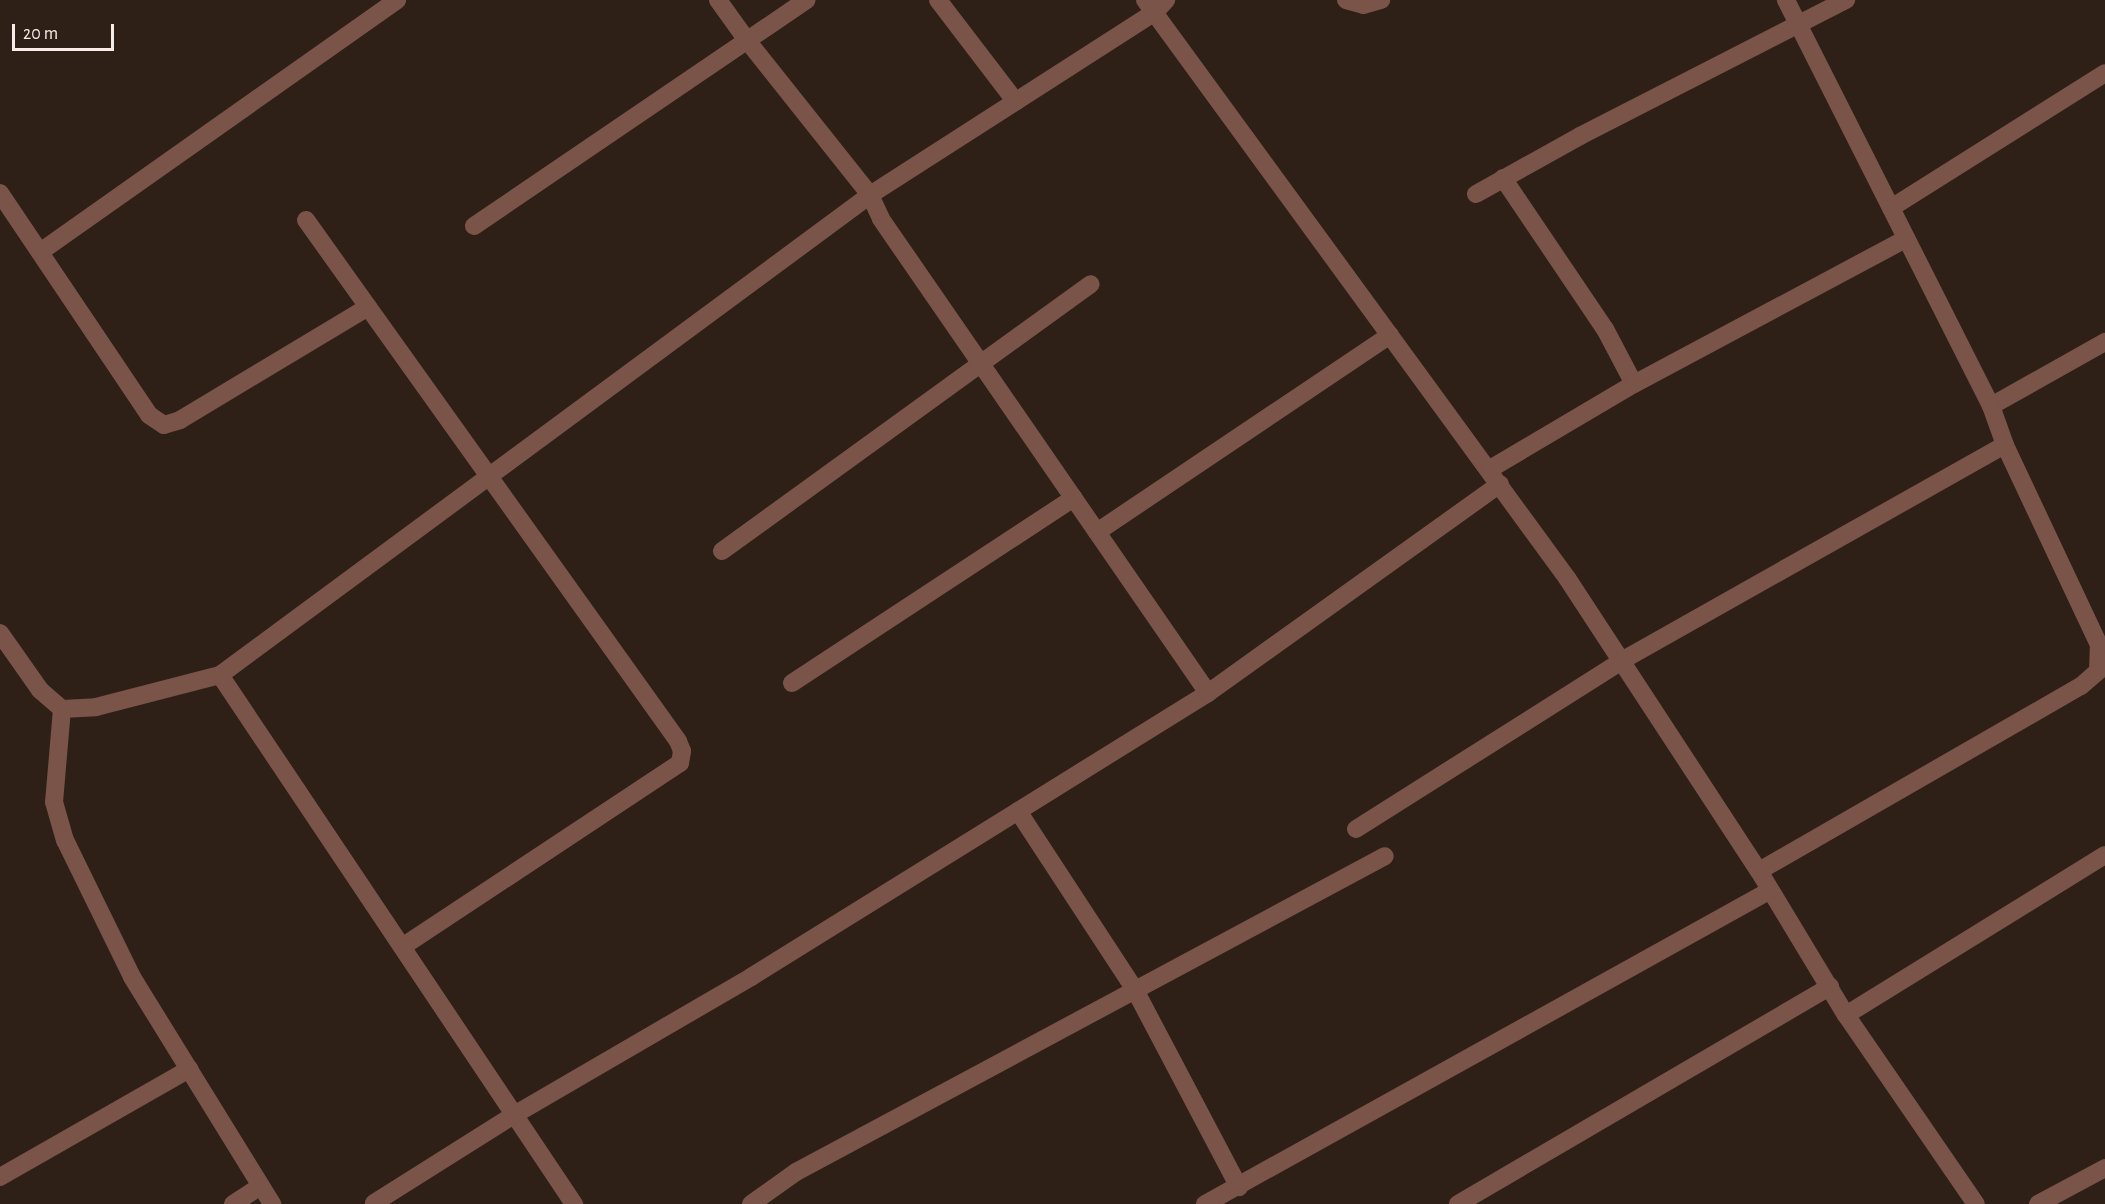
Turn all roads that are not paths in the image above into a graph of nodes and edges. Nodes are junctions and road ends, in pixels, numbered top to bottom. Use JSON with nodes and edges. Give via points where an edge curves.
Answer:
{"nodes":[{"id":1,"x":397,"y":0,"type":"edge"},
{"id":2,"x":718,"y":0,"type":"edge"},
{"id":3,"x":806,"y":0,"type":"edge"},
{"id":4,"x":938,"y":0,"type":"edge"},
{"id":5,"x":1346,"y":0,"type":"edge"},
{"id":6,"x":1381,"y":0,"type":"edge"},
{"id":7,"x":1786,"y":0,"type":"edge"},
{"id":8,"x":1846,"y":0,"type":"edge"},
{"id":9,"x":1155,"y":4,"type":"edge"},
{"id":10,"x":1801,"y":25,"type":"junction"},
{"id":11,"x":746,"y":39,"type":"junction"},
{"id":12,"x":2105,"y":73,"type":"edge"},
{"id":13,"x":1016,"y":102,"type":"junction"},
{"id":14,"x":1503,"y":178,"type":"junction"},
{"id":15,"x":0,"y":192,"type":"edge"},
{"id":16,"x":1476,"y":194,"type":"dead end"},
{"id":17,"x":870,"y":195,"type":"junction"},
{"id":18,"x":1891,"y":208,"type":"junction"},
{"id":19,"x":306,"y":220,"type":"dead end"},
{"id":20,"x":474,"y":226,"type":"dead end"},
{"id":21,"x":1906,"y":239,"type":"junction"},
{"id":22,"x":40,"y":252,"type":"junction"},
{"id":23,"x":1091,"y":284,"type":"dead end"},
{"id":24,"x":368,"y":307,"type":"junction"},
{"id":25,"x":1390,"y":335,"type":"junction"},
{"id":26,"x":2105,"y":342,"type":"edge"},
{"id":27,"x":981,"y":364,"type":"junction"},
{"id":28,"x":1634,"y":384,"type":"junction"},
{"id":29,"x":1991,"y":406,"type":"junction"},
{"id":30,"x":2005,"y":445,"type":"junction"},
{"id":31,"x":491,"y":477,"type":"junction"},
{"id":32,"x":1495,"y":477,"type":"junction"},
{"id":33,"x":1074,"y":498,"type":"junction"},
{"id":34,"x":1097,"y":532,"type":"junction"},
{"id":35,"x":722,"y":551,"type":"dead end"},
{"id":36,"x":0,"y":633,"type":"edge"},
{"id":37,"x":1623,"y":660,"type":"junction"},
{"id":38,"x":220,"y":675,"type":"junction"},
{"id":39,"x":792,"y":683,"type":"dead end"},
{"id":40,"x":1208,"y":693,"type":"junction"},
{"id":41,"x":62,"y":709,"type":"junction"},
{"id":42,"x":1018,"y":811,"type":"junction"},
{"id":43,"x":1356,"y":829,"type":"dead end"},
{"id":44,"x":1386,"y":856,"type":"dead end"},
{"id":45,"x":2102,"y":863,"type":"edge"},
{"id":46,"x":1759,"y":871,"type":"junction"},
{"id":47,"x":1769,"y":891,"type":"junction"},
{"id":48,"x":402,"y":947,"type":"junction"},
{"id":49,"x":1830,"y":987,"type":"junction"},
{"id":50,"x":1135,"y":990,"type":"junction"},
{"id":51,"x":1846,"y":1015,"type":"junction"},
{"id":52,"x":189,"y":1069,"type":"junction"},
{"id":53,"x":514,"y":1115,"type":"junction"},
{"id":54,"x":2105,"y":1168,"type":"edge"},
{"id":55,"x":0,"y":1177,"type":"edge"},
{"id":56,"x":261,"y":1186,"type":"junction"},
{"id":57,"x":1239,"y":1187,"type":"junction"},
{"id":58,"x":374,"y":1203,"type":"edge"},
{"id":59,"x":233,"y":1204,"type":"edge"},
{"id":60,"x":272,"y":1204,"type":"edge"},
{"id":61,"x":574,"y":1204,"type":"edge"},
{"id":62,"x":751,"y":1204,"type":"edge"},
{"id":63,"x":1205,"y":1204,"type":"edge"},
{"id":64,"x":1458,"y":1204,"type":"edge"},
{"id":65,"x":1976,"y":1204,"type":"edge"},
{"id":66,"x":2038,"y":1204,"type":"edge"}],
"edges":[{"from":1,"to":22,"type":"street"},
{"from":2,"to":11,"type":"street"},
{"from":3,"to":11,"type":"street"},
{"from":4,"to":13,"type":"street"},
{"from":5,"to":6,"type":"street","via":[[1363,5]]},
{"from":7,"to":10,"type":"street"},
{"from":8,"to":10,"type":"street"},
{"from":9,"to":13,"type":"street"},
{"from":9,"to":25,"type":"street"},
{"from":10,"to":14,"type":"street"},
{"from":10,"to":18,"type":"street"},
{"from":11,"to":17,"type":"street"},
{"from":11,"to":20,"type":"street"},
{"from":12,"to":18,"type":"street"},
{"from":13,"to":17,"type":"street"},
{"from":14,"to":16,"type":"street"},
{"from":14,"to":28,"type":"street","via":[[1605,329]]},
{"from":15,"to":22,"type":"street"},
{"from":17,"to":27,"type":"street","via":[[881,219]]},
{"from":17,"to":31,"type":"street"},
{"from":18,"to":21,"type":"street"},
{"from":19,"to":24,"type":"street"},
{"from":21,"to":28,"type":"street"},
{"from":21,"to":29,"type":"street"},
{"from":22,"to":24,"type":"street","via":[[149,415],[164,425],[180,420]]},
{"from":23,"to":27,"type":"street"},
{"from":24,"to":31,"type":"street"},
{"from":25,"to":32,"type":"street"},
{"from":25,"to":34,"type":"street"},
{"from":26,"to":29,"type":"street"},
{"from":27,"to":33,"type":"street"},
{"from":27,"to":35,"type":"street"},
{"from":28,"to":32,"type":"street"},
{"from":29,"to":30,"type":"street"},
{"from":30,"to":37,"type":"street"},
{"from":30,"to":46,"type":"street","via":[[2099,645],[2098,671],[2081,686]]},
{"from":31,"to":38,"type":"street"},
{"from":31,"to":48,"type":"street","via":[[678,741],[682,751],[680,763]]},
{"from":32,"to":37,"type":"street"},
{"from":32,"to":40,"type":"street"},
{"from":33,"to":34,"type":"street"},
{"from":33,"to":39,"type":"street"},
{"from":34,"to":40,"type":"street"},
{"from":36,"to":41,"type":"street","via":[[40,690]]},
{"from":37,"to":43,"type":"street"},
{"from":37,"to":46,"type":"street"},
{"from":38,"to":41,"type":"street","via":[[96,707]]},
{"from":38,"to":48,"type":"street"},
{"from":40,"to":42,"type":"street"},
{"from":41,"to":52,"type":"street","via":[[54,802],[65,840],[132,978]]},
{"from":42,"to":50,"type":"street"},
{"from":42,"to":53,"type":"street","via":[[751,976]]},
{"from":44,"to":50,"type":"street"},
{"from":45,"to":51,"type":"street"},
{"from":46,"to":47,"type":"street"},
{"from":47,"to":49,"type":"street"},
{"from":47,"to":57,"type":"street"},
{"from":48,"to":53,"type":"street"},
{"from":49,"to":51,"type":"street"},
{"from":49,"to":64,"type":"street"},
{"from":50,"to":57,"type":"street"},
{"from":50,"to":62,"type":"street","via":[[796,1172]]},
{"from":51,"to":65,"type":"street"},
{"from":52,"to":55,"type":"street"},
{"from":52,"to":56,"type":"street"},
{"from":53,"to":58,"type":"street"},
{"from":53,"to":61,"type":"street"},
{"from":54,"to":66,"type":"street"},
{"from":56,"to":59,"type":"street"},
{"from":56,"to":60,"type":"street"},
{"from":57,"to":63,"type":"street"}]}
